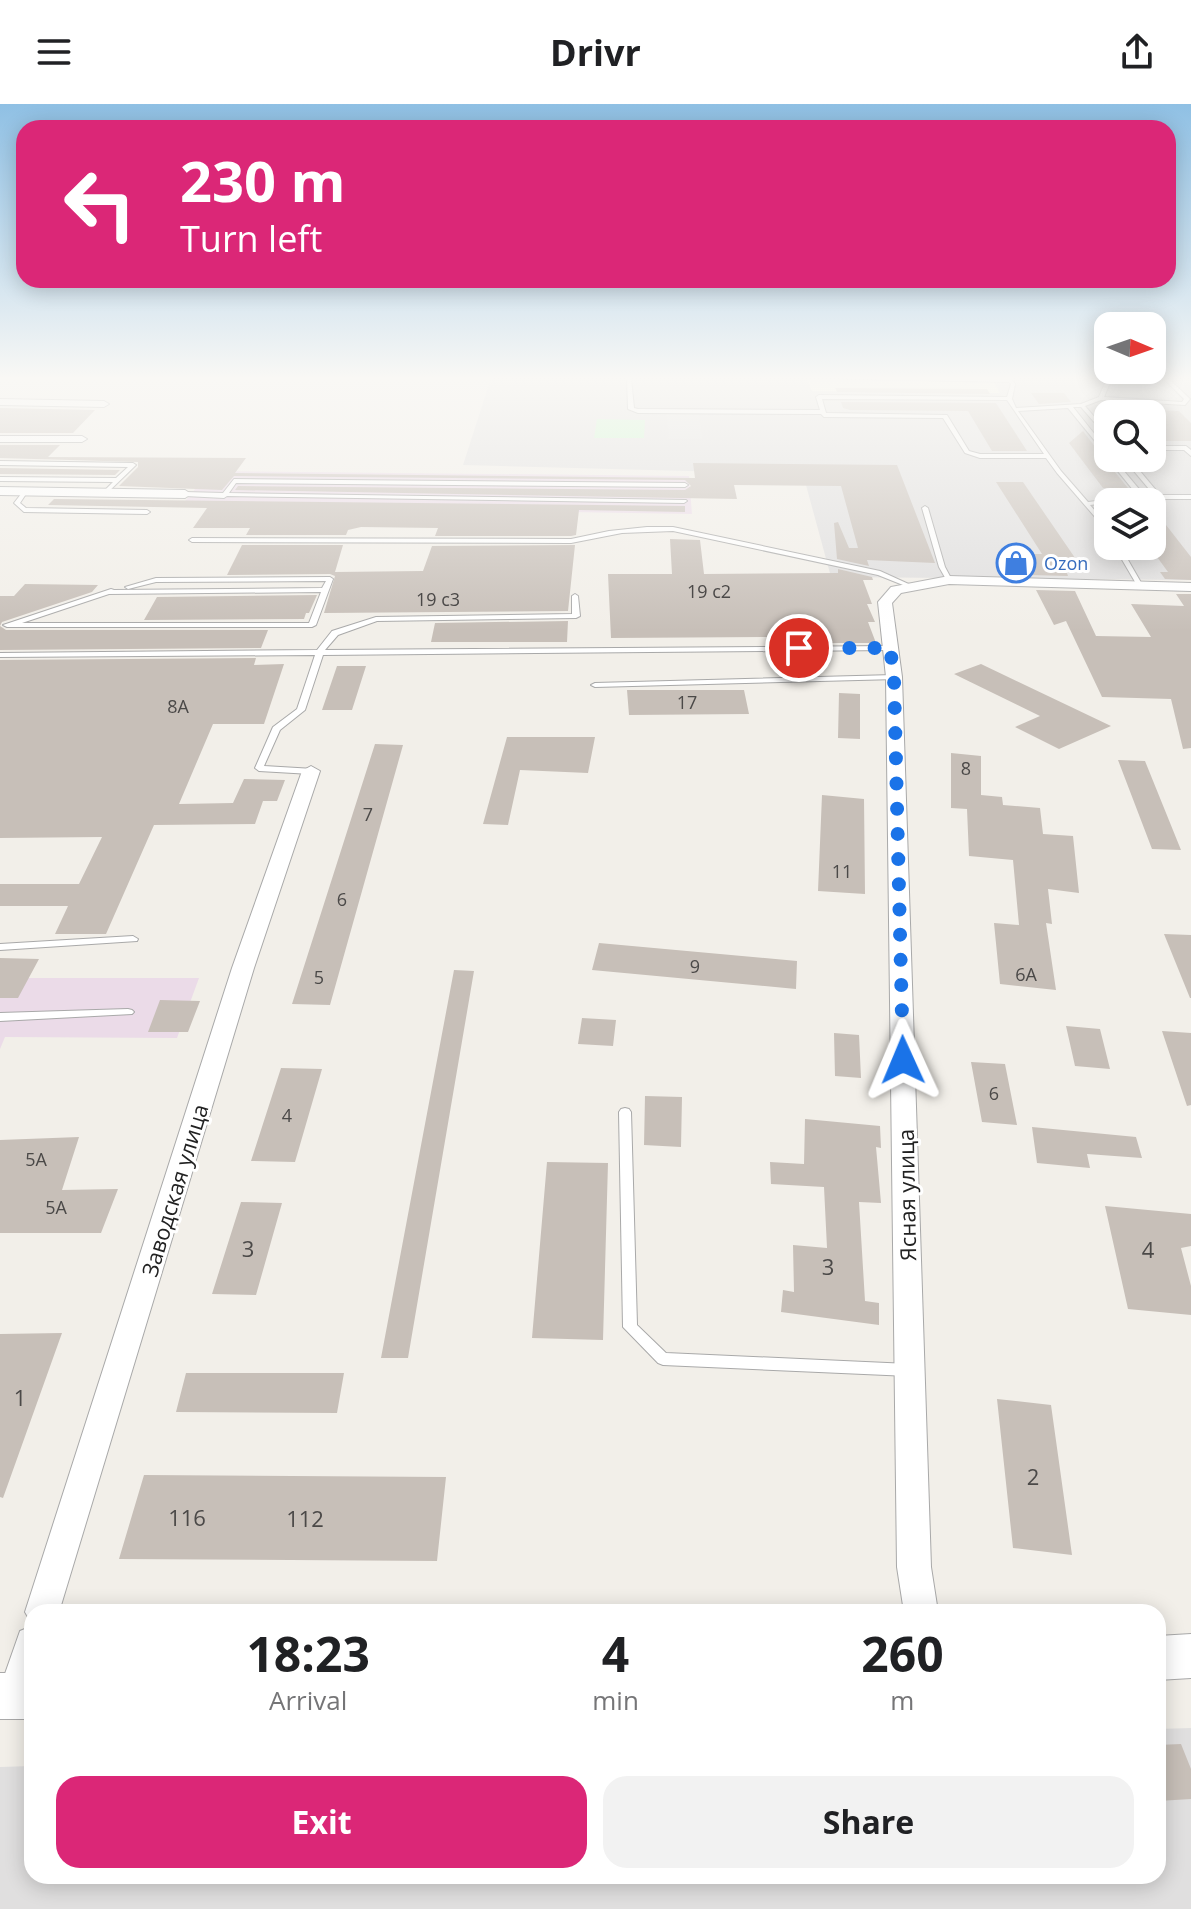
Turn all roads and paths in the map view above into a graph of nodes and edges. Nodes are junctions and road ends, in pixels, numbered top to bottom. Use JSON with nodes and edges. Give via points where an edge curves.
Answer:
{"nodes":[{"id":1,"x":1052,"y":462,"type":"edge"},
{"id":2,"x":0,"y":463,"type":"edge"},
{"id":3,"x":1121,"y":472,"type":"edge"},
{"id":4,"x":1138,"y":472,"type":"edge"},
{"id":5,"x":0,"y":479,"type":"edge"},
{"id":6,"x":118,"y":480,"type":"junction"},
{"id":7,"x":470,"y":483,"type":"junction"},
{"id":8,"x":685,"y":485,"type":"dead end"},
{"id":9,"x":1135,"y":488,"type":"edge"},
{"id":10,"x":1151,"y":488,"type":"edge"},
{"id":11,"x":0,"y":491,"type":"edge"},
{"id":12,"x":25,"y":491,"type":"junction"},
{"id":13,"x":105,"y":493,"type":"junction"},
{"id":14,"x":185,"y":494,"type":"joint"},
{"id":15,"x":224,"y":496,"type":"junction"},
{"id":16,"x":1166,"y":496,"type":"edge"},
{"id":17,"x":1191,"y":497,"type":"edge"},
{"id":18,"x":465,"y":499,"type":"junction"},
{"id":19,"x":684,"y":501,"type":"dead end"},
{"id":20,"x":1094,"y":503,"type":"edge"},
{"id":21,"x":1087,"y":504,"type":"junction"},
{"id":22,"x":925,"y":508,"type":"dead end"},
{"id":23,"x":147,"y":512,"type":"dead end"},
{"id":24,"x":1094,"y":513,"type":"edge"},
{"id":25,"x":192,"y":540,"type":"dead end"},
{"id":26,"x":1125,"y":560,"type":"edge"},
{"id":27,"x":949,"y":580,"type":"junction"},
{"id":28,"x":1140,"y":586,"type":"junction"},
{"id":29,"x":1191,"y":587,"type":"edge"},
{"id":30,"x":903,"y":588,"type":"junction"},
{"id":31,"x":575,"y":596,"type":"dead end"},
{"id":32,"x":3,"y":626,"type":"edge"},
{"id":33,"x":890,"y":648,"type":"junction"},
{"id":34,"x":320,"y":652,"type":"junction"},
{"id":35,"x":0,"y":655,"type":"edge"},
{"id":36,"x":894,"y":677,"type":"junction"},
{"id":37,"x":595,"y":685,"type":"dead end"},
{"id":38,"x":311,"y":771,"type":"joint"},
{"id":39,"x":133,"y":939,"type":"dead end"},
{"id":40,"x":0,"y":947,"type":"edge"},
{"id":41,"x":128,"y":1012,"type":"dead end"},
{"id":42,"x":0,"y":1017,"type":"edge"},
{"id":43,"x":625,"y":1112,"type":"dead end"},
{"id":44,"x":909,"y":1370,"type":"junction"},
{"id":45,"x":44,"y":1604,"type":"edge"},
{"id":46,"x":920,"y":1604,"type":"edge"},
{"id":47,"x":1191,"y":1656,"type":"edge"},
{"id":48,"x":1166,"y":1658,"type":"edge"},
{"id":49,"x":24,"y":1670,"type":"edge"},
{"id":50,"x":16,"y":1696,"type":"edge"}],
"edges":[{"from":1,"to":21,"type":"lane"},
{"from":2,"to":6,"type":"lane","via":[[133,465]]},
{"from":3,"to":9,"type":"lane"},
{"from":4,"to":10,"type":"lane"},
{"from":5,"to":6,"type":"lane"},
{"from":6,"to":13,"type":"lane"},
{"from":7,"to":8,"type":"lane"},
{"from":7,"to":15,"type":"lane","via":[[234,481]]},
{"from":7,"to":18,"type":"lane"},
{"from":11,"to":12,"type":"street"},
{"from":12,"to":13,"type":"street"},
{"from":12,"to":23,"type":"lane","via":[[17,503],[24,510]]},
{"from":13,"to":14,"type":"street"},
{"from":14,"to":15,"type":"lane"},
{"from":15,"to":18,"type":"lane"},
{"from":16,"to":17,"type":"lane"},
{"from":18,"to":19,"type":"lane"},
{"from":20,"to":21,"type":"lane"},
{"from":21,"to":24,"type":"lane"},
{"from":22,"to":27,"type":"lane"},
{"from":25,"to":30,"type":"lane","via":[[571,541],[610,532],[673,529],[880,573]]},
{"from":26,"to":28,"type":"lane"},
{"from":27,"to":28,"type":"street"},
{"from":27,"to":30,"type":"street"},
{"from":28,"to":29,"type":"street"},
{"from":30,"to":33,"type":"street","name":"Ясная улица","via":[[885,602]]},
{"from":31,"to":34,"type":"lane","via":[[576,616],[376,619],[335,633]]},
{"from":32,"to":32,"type":"lane","via":[[105,592],[325,590],[312,625]]},
{"from":33,"to":34,"type":"lane"},
{"from":33,"to":36,"type":"street","name":"Ясная улица"},
{"from":34,"to":35,"type":"lane"},
{"from":34,"to":38,"type":"lane","via":[[301,710],[276,729],[259,768]]},
{"from":36,"to":37,"type":"lane"},
{"from":36,"to":44,"type":"street","name":"Ясная улица"},
{"from":38,"to":45,"type":"street","name":"Заводская улица","via":[[243,968]]},
{"from":39,"to":40,"type":"lane"},
{"from":41,"to":42,"type":"lane"},
{"from":43,"to":44,"type":"lane","via":[[630,1327],[663,1359]]},
{"from":44,"to":46,"type":"street","name":"Ясная улица","via":[[914,1567]]},
{"from":47,"to":48,"type":"street"},
{"from":49,"to":50,"type":"street"}]}
